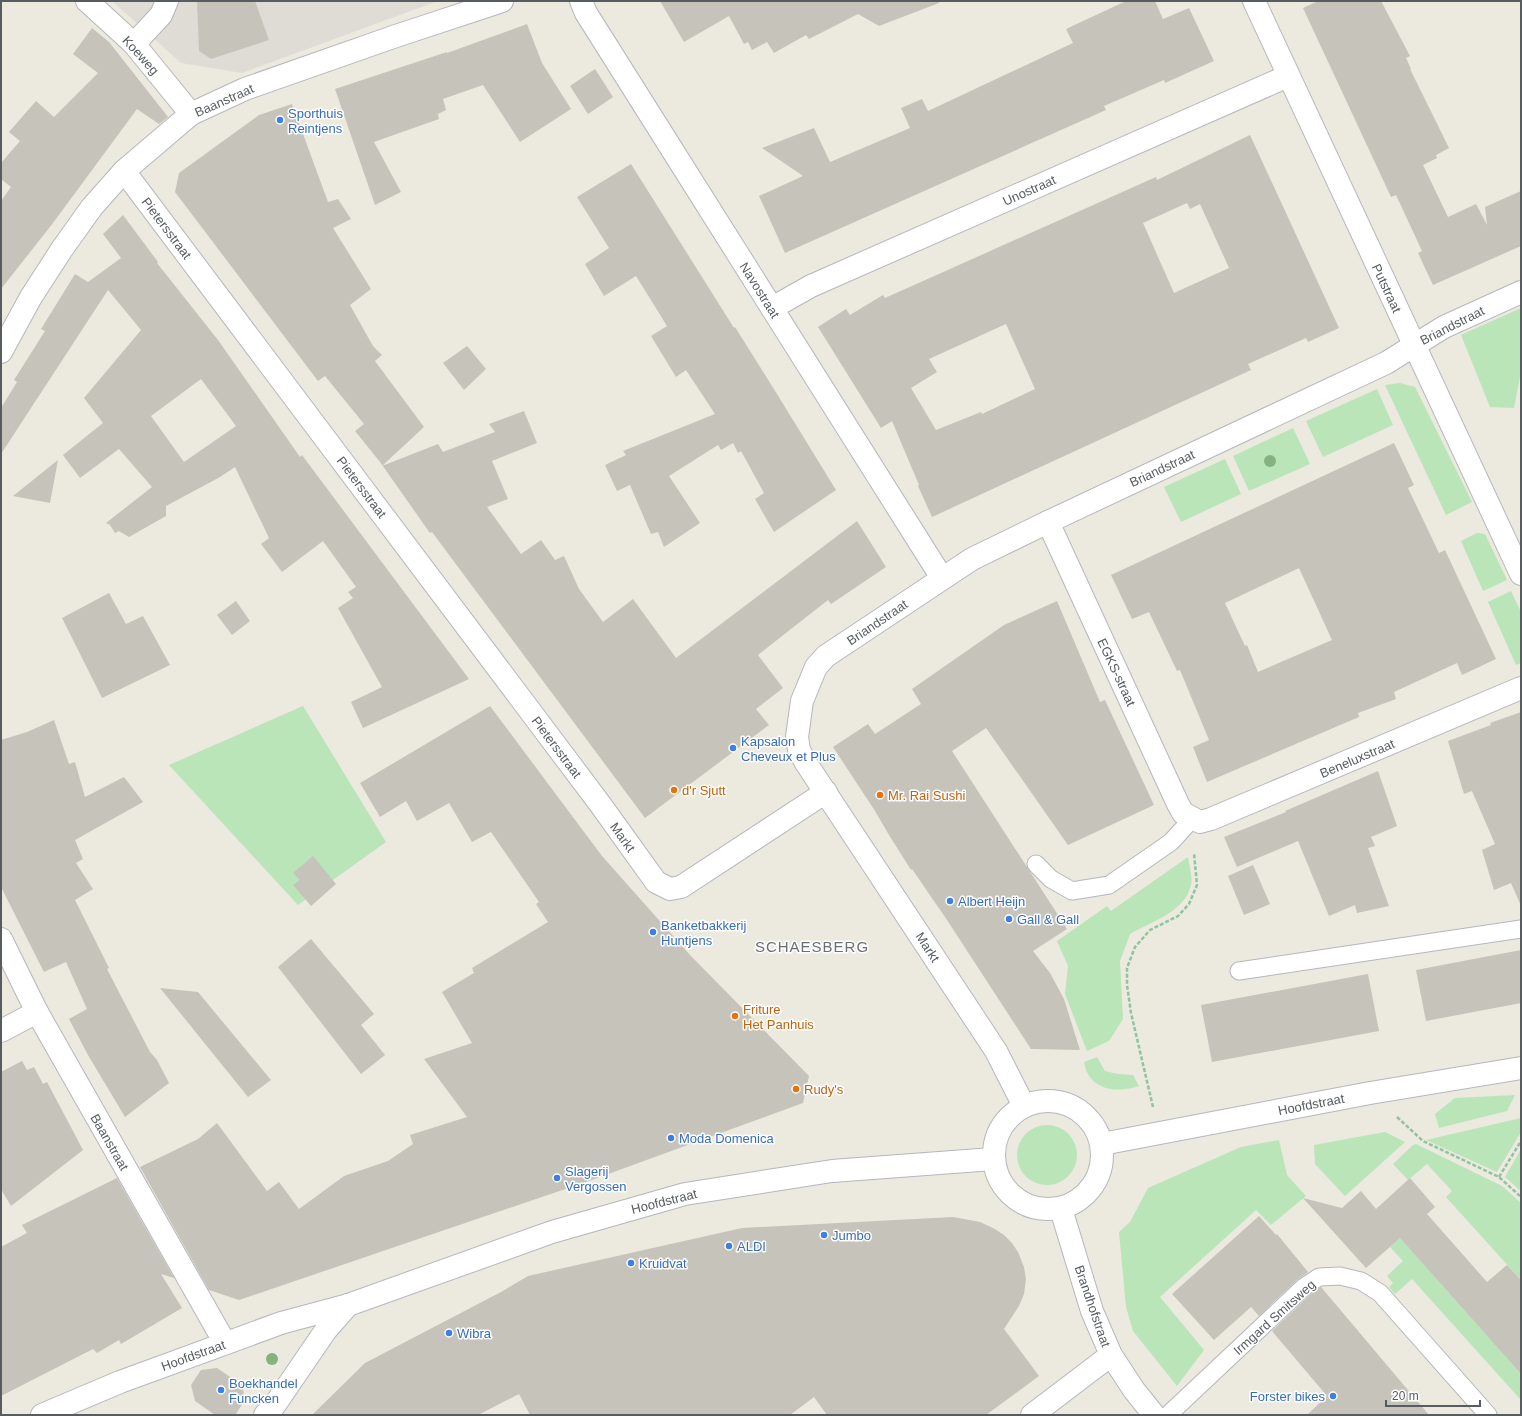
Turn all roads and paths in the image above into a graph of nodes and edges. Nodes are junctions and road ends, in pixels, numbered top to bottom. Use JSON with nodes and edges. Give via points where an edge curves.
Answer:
{"nodes":[{"id":1,"x":87,"y":1,"type":"edge"},
{"id":2,"x":167,"y":1,"type":"edge"},
{"id":3,"x":502,"y":1,"type":"edge"},
{"id":4,"x":580,"y":1,"type":"edge"},
{"id":5,"x":1254,"y":1,"type":"edge"},
{"id":6,"x":134,"y":44,"type":"junction"},
{"id":7,"x":1288,"y":76,"type":"junction"},
{"id":8,"x":191,"y":114,"type":"junction"},
{"id":9,"x":124,"y":171,"type":"junction"},
{"id":10,"x":1521,"y":292,"type":"edge"},
{"id":11,"x":772,"y":308,"type":"junction"},
{"id":12,"x":1414,"y":345,"type":"junction"},
{"id":13,"x":1,"y":352,"type":"edge"},
{"id":14,"x":1048,"y":522,"type":"junction"},
{"id":15,"x":1521,"y":574,"type":"edge"},
{"id":16,"x":942,"y":578,"type":"junction"},
{"id":17,"x":816,"y":667,"type":"joint"},
{"id":18,"x":1521,"y":688,"type":"edge"},
{"id":19,"x":826,"y":792,"type":"junction"},
{"id":20,"x":600,"y":804,"type":"joint"},
{"id":21,"x":1192,"y":819,"type":"junction"},
{"id":22,"x":1036,"y":864,"type":"dead end"},
{"id":23,"x":1521,"y":928,"type":"edge"},
{"id":24,"x":1,"y":939,"type":"edge"},
{"id":25,"x":1239,"y":972,"type":"dead end"},
{"id":26,"x":37,"y":1012,"type":"junction"},
{"id":27,"x":1,"y":1031,"type":"edge"},
{"id":28,"x":1521,"y":1068,"type":"edge"},
{"id":29,"x":1370,"y":1093,"type":"junction"},
{"id":30,"x":1024,"y":1106,"type":"junction"},
{"id":31,"x":1159,"y":1133,"type":"junction"},
{"id":32,"x":1521,"y":1140,"type":"edge"},
{"id":33,"x":1102,"y":1144,"type":"junction"},
{"id":34,"x":993,"y":1159,"type":"junction"},
{"id":35,"x":1499,"y":1176,"type":"junction"},
{"id":36,"x":1521,"y":1197,"type":"edge"},
{"id":37,"x":1061,"y":1209,"type":"junction"},
{"id":38,"x":348,"y":1305,"type":"junction"},
{"id":39,"x":225,"y":1343,"type":"junction"},
{"id":40,"x":1111,"y":1355,"type":"junction"},
{"id":41,"x":42,"y":1415,"type":"edge"},
{"id":42,"x":264,"y":1415,"type":"edge"},
{"id":43,"x":1032,"y":1415,"type":"edge"},
{"id":44,"x":1154,"y":1415,"type":"edge"},
{"id":45,"x":1168,"y":1415,"type":"edge"},
{"id":46,"x":1488,"y":1415,"type":"edge"}],
"edges":[{"from":1,"to":6,"type":"street","name":"Koeweg"},
{"from":2,"to":6,"type":"street","via":[[161,15]]},
{"from":3,"to":8,"type":"street","name":"Baanstraat","via":[[245,89]]},
{"from":4,"to":11,"type":"street","name":"Navostraat"},
{"from":5,"to":7,"type":"street","name":"Putstraat"},
{"from":6,"to":8,"type":"street","name":"Koeweg"},
{"from":7,"to":11,"type":"street","name":"Unostraat","via":[[811,286]]},
{"from":7,"to":12,"type":"street","name":"Putstraat"},
{"from":8,"to":9,"type":"street","name":"Baanstraat"},
{"from":9,"to":13,"type":"street","name":"Baanstraat","via":[[92,208],[62,249],[31,297]]},
{"from":9,"to":20,"type":"street","name":"Pietersstraat"},
{"from":10,"to":12,"type":"street","name":"Briandstraat","via":[[1444,327]]},
{"from":11,"to":16,"type":"street","name":"Navostraat"},
{"from":12,"to":14,"type":"street","name":"Briandstraat","via":[[1386,362]]},
{"from":12,"to":15,"type":"street","name":"Putstraat"},
{"from":14,"to":16,"type":"street","name":"Briandstraat","via":[[972,559]]},
{"from":14,"to":21,"type":"street","name":"EGKS-straat","via":[[1178,804],[1183,813]]},
{"from":16,"to":17,"type":"street","name":"Briandstraat","via":[[826,656]]},
{"from":17,"to":19,"type":"street","name":"Markt","via":[[802,701],[797,737],[799,750]]},
{"from":18,"to":21,"type":"street","name":"Beneluxstraat","via":[[1211,819],[1200,822]]},
{"from":19,"to":20,"type":"street","name":"Markt","via":[[681,887],[670,890],[656,882]]},
{"from":19,"to":30,"type":"street","name":"Markt","via":[[996,1051]]},
{"from":21,"to":22,"type":"lane","via":[[1172,842],[1109,885],[1072,891],[1051,879]]},
{"from":21,"to":31,"type":"path","via":[[1197,885],[1195,891],[1189,904],[1178,916],[1150,930],[1135,947],[1127,968],[1131,1013]]},
{"from":23,"to":25,"type":"lane"},
{"from":24,"to":26,"type":"street","name":"Baanstraat"},
{"from":26,"to":27,"type":"street"},
{"from":26,"to":39,"type":"street","name":"Baanstraat"},
{"from":28,"to":29,"type":"street","name":"Hoofdstraat"},
{"from":29,"to":31,"type":"street","name":"Hoofdstraat"},
{"from":29,"to":35,"type":"path","via":[[1423,1141]]},
{"from":30,"to":33,"type":"street","via":[[1043,1100],[1063,1102],[1081,1111],[1094,1126]]},
{"from":30,"to":34,"type":"street","via":[[1004,1122],[994,1146]]},
{"from":31,"to":33,"type":"street","name":"Hoofdstraat"},
{"from":32,"to":35,"type":"path"},
{"from":33,"to":37,"type":"street","via":[[1103,1161],[1098,1177],[1089,1192]]},
{"from":34,"to":37,"type":"street","via":[[998,1177],[1008,1193],[1023,1204],[1042,1210]]},
{"from":34,"to":38,"type":"street","name":"Hoofdstraat","via":[[832,1170],[685,1194],[552,1232]]},
{"from":35,"to":36,"type":"path"},
{"from":37,"to":40,"type":"street","name":"Brandhofstraat","via":[[1092,1311]]},
{"from":38,"to":39,"type":"street","name":"Hoofdstraat","via":[[281,1323]]},
{"from":38,"to":42,"type":"street","name":"Hoofdstraat","via":[[326,1330],[282,1394]]},
{"from":39,"to":41,"type":"street","name":"Hoofdstraat","via":[[120,1382]]},
{"from":40,"to":43,"type":"street"},
{"from":40,"to":44,"type":"street","name":"Brandhofstraat"},
{"from":45,"to":46,"type":"lane","name":"Irmgard Smitsweg","via":[[1304,1287],[1319,1277],[1340,1276],[1361,1281],[1380,1293]]}]}
